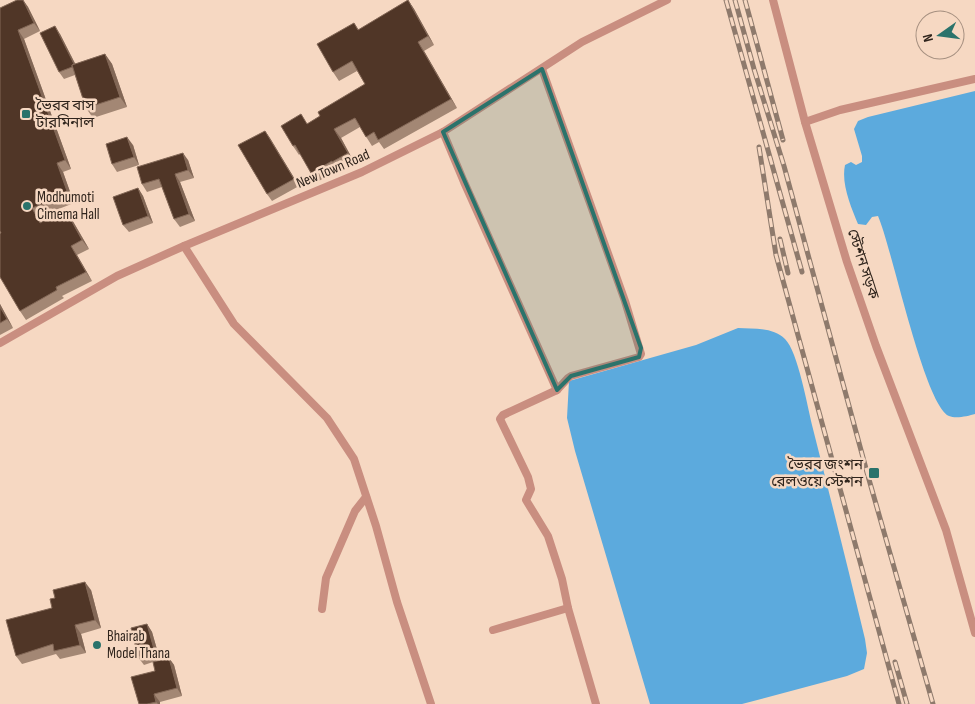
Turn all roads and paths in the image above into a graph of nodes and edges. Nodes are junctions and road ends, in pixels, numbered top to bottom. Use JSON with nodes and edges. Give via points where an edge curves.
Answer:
{"nodes":[{"id":1,"x":666,"y":0,"type":"edge"},
{"id":2,"x":774,"y":0,"type":"edge"},
{"id":3,"x":542,"y":69,"type":"junction"},
{"id":4,"x":975,"y":79,"type":"edge"},
{"id":5,"x":805,"y":122,"type":"junction"},
{"id":6,"x":443,"y":132,"type":"junction"},
{"id":7,"x":184,"y":246,"type":"junction"},
{"id":8,"x":0,"y":343,"type":"edge"},
{"id":9,"x":557,"y":390,"type":"junction"},
{"id":10,"x":366,"y":497,"type":"junction"},
{"id":11,"x":568,"y":608,"type":"junction"},
{"id":12,"x":322,"y":609,"type":"dead end"},
{"id":13,"x":493,"y":630,"type":"dead end"},
{"id":14,"x":975,"y":633,"type":"edge"},
{"id":15,"x":431,"y":704,"type":"edge"},
{"id":16,"x":596,"y":704,"type":"edge"}],
"edges":[{"from":1,"to":3,"type":"street","name":"New Town Road","via":[[582,42]]},
{"from":2,"to":5,"type":"street","name":"স্টেশন সড়ক"},
{"from":3,"to":6,"type":"street","name":"New Town Road"},
{"from":3,"to":9,"type":"street","via":[[625,300],[641,354],[571,376]]},
{"from":4,"to":5,"type":"street","via":[[840,110]]},
{"from":5,"to":14,"type":"street","name":"স্টেশন সড়ক","via":[[876,346],[946,530]]},
{"from":6,"to":7,"type":"street","name":"New Town Road","via":[[362,172]]},
{"from":6,"to":9,"type":"street"},
{"from":7,"to":8,"type":"street","name":"New Town Road","via":[[117,276]]},
{"from":7,"to":10,"type":"street","via":[[234,324],[327,418],[354,458]]},
{"from":9,"to":11,"type":"street","via":[[500,419],[528,477],[531,489],[526,500],[548,536]]},
{"from":10,"to":12,"type":"street","via":[[355,512],[326,578]]},
{"from":10,"to":15,"type":"street"},
{"from":11,"to":13,"type":"street"},
{"from":11,"to":16,"type":"street"}]}
